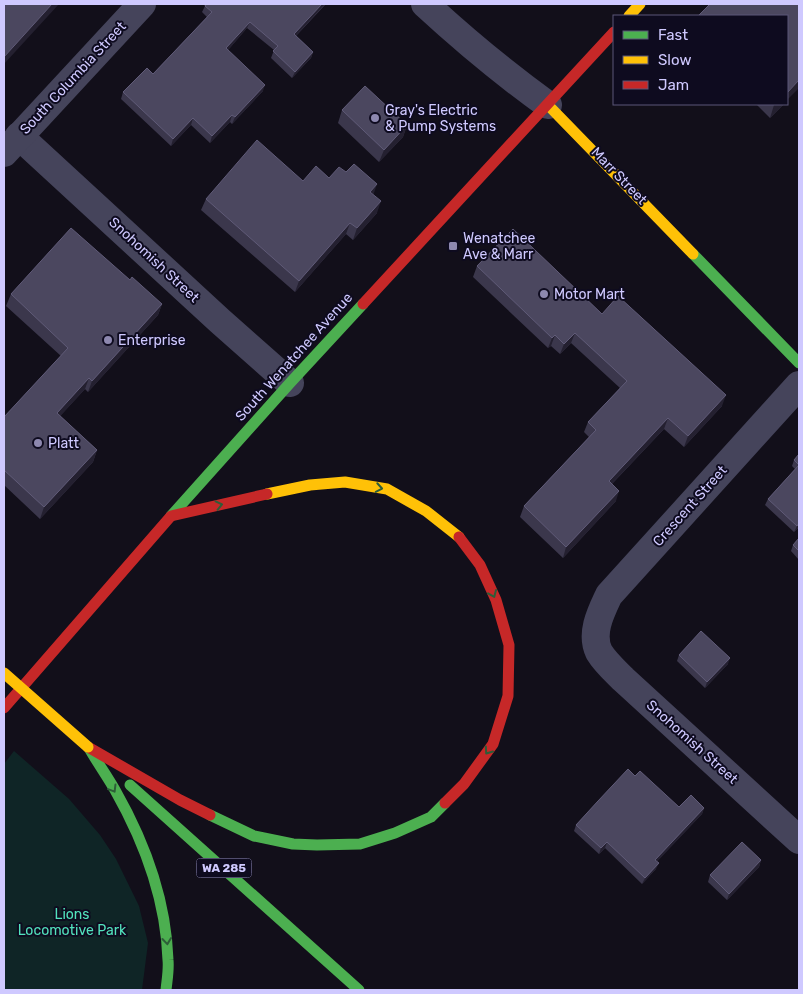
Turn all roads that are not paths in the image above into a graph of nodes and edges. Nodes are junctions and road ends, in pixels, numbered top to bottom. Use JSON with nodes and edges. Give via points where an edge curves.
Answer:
{"nodes":[{"id":1,"x":142,"y":4,"type":"edge"},
{"id":2,"x":425,"y":4,"type":"edge"},
{"id":3,"x":640,"y":4,"type":"edge"},
{"id":4,"x":630,"y":15,"type":"edge"},
{"id":5,"x":613,"y":33,"type":"edge"},
{"id":6,"x":548,"y":105,"type":"junction"},
{"id":7,"x":11,"y":145,"type":"edge"},
{"id":8,"x":799,"y":363,"type":"edge"},
{"id":9,"x":290,"y":383,"type":"junction"},
{"id":10,"x":799,"y":385,"type":"edge"},
{"id":11,"x":172,"y":516,"type":"junction"},
{"id":12,"x":595,"y":636,"type":"joint"},
{"id":13,"x":4,"y":673,"type":"edge"},
{"id":14,"x":4,"y":708,"type":"edge"},
{"id":15,"x":88,"y":747,"type":"junction"},
{"id":16,"x":799,"y":840,"type":"edge"},
{"id":17,"x":166,"y":990,"type":"edge"},
{"id":18,"x":359,"y":990,"type":"edge"}],
"edges":[{"from":1,"to":7,"type":"street","name":"South Columbia Street"},
{"from":2,"to":6,"type":"street","name":"Marr Street","via":[[497,67]]},
{"from":3,"to":4,"type":"main road"},
{"from":5,"to":6,"type":"main road","name":"South Wenatchee Avenue"},
{"from":6,"to":8,"type":"main road","name":"Marr Street"},
{"from":6,"to":9,"type":"main road","name":"South Wenatchee Avenue"},
{"from":7,"to":9,"type":"street","name":"Snohomish Street"},
{"from":9,"to":11,"type":"main road","name":"South Wenatchee Avenue"},
{"from":10,"to":12,"type":"street","name":"Crescent Street","via":[[609,595]]},
{"from":11,"to":14,"type":"main road","name":"South Wenatchee Avenue"},
{"from":11,"to":15,"type":"main road","one_way":true,"via":[[301,487],[345,482],[388,489],[426,511],[459,537],[480,565],[496,600],[509,645],[508,696],[493,744],[464,784],[431,817],[360,844],[317,845],[254,836],[180,800]]},
{"from":12,"to":16,"type":"street","name":"Snohomish Street","via":[[599,652],[623,679]]},
{"from":13,"to":15,"type":"main road","number":"WA 285","bridge":true},
{"from":15,"to":17,"type":"main road","one_way":true,"via":[[122,804],[157,888],[168,958]]},
{"from":15,"to":18,"type":"main road","number":"WA 285"}]}
